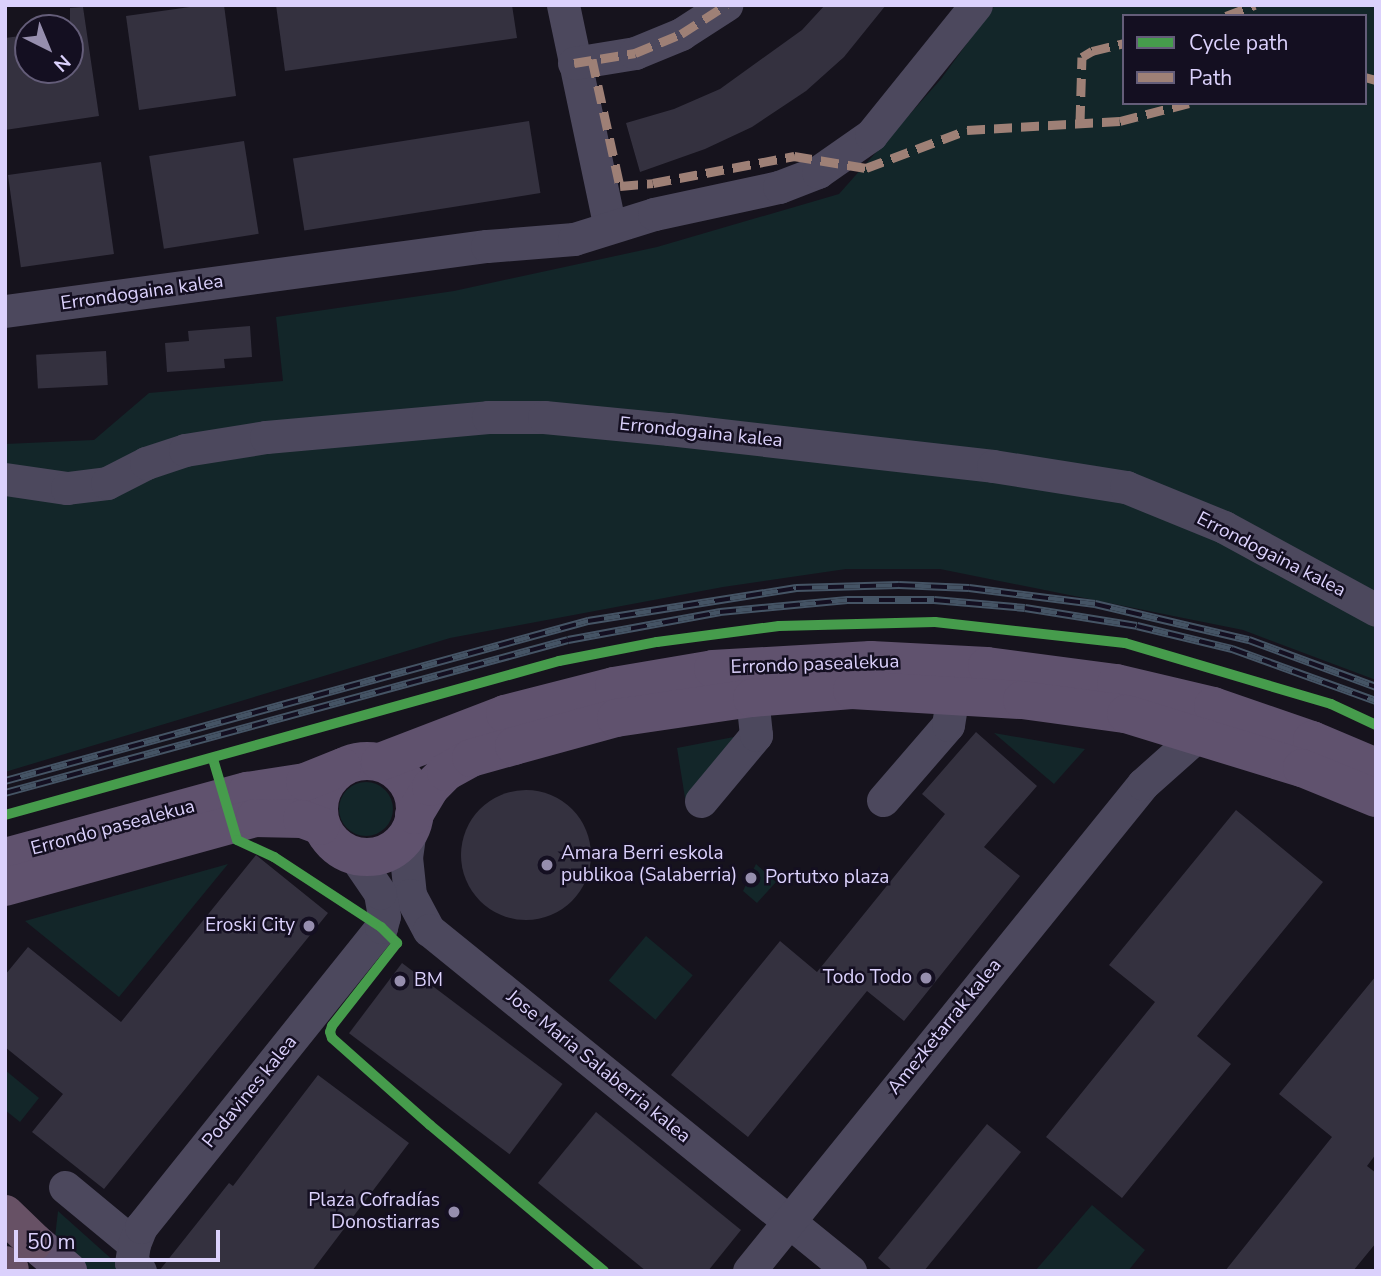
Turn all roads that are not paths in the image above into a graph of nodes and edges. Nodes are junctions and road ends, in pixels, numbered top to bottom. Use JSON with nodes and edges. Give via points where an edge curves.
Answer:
{"nodes":[{"id":1,"x":563,"y":5,"type":"edge"},
{"id":2,"x":726,"y":5,"type":"edge"},
{"id":3,"x":976,"y":5,"type":"edge"},
{"id":4,"x":575,"y":63,"type":"junction"},
{"id":5,"x":607,"y":214,"type":"junction"},
{"id":6,"x":654,"y":214,"type":"junction"},
{"id":7,"x":487,"y":246,"type":"junction"},
{"id":8,"x":5,"y":311,"type":"edge"},
{"id":9,"x":5,"y":479,"type":"edge"},
{"id":10,"x":1376,"y":610,"type":"edge"},
{"id":11,"x":954,"y":695,"type":"junction"},
{"id":12,"x":752,"y":698,"type":"junction"},
{"id":13,"x":1126,"y":714,"type":"junction"},
{"id":14,"x":1198,"y":736,"type":"junction"},
{"id":15,"x":380,"y":762,"type":"junction"},
{"id":16,"x":342,"y":767,"type":"junction"},
{"id":17,"x":1376,"y":767,"type":"edge"},
{"id":18,"x":1143,"y":784,"type":"junction"},
{"id":19,"x":1376,"y":798,"type":"edge"},
{"id":20,"x":883,"y":800,"type":"dead end"},
{"id":21,"x":701,"y":801,"type":"dead end"},
{"id":22,"x":412,"y":822,"type":"junction"},
{"id":23,"x":321,"y":826,"type":"junction"},
{"id":24,"x":354,"y":855,"type":"junction"},
{"id":25,"x":5,"y":857,"type":"edge"},
{"id":26,"x":5,"y":887,"type":"edge"},
{"id":27,"x":382,"y":927,"type":"junction"},
{"id":28,"x":429,"y":930,"type":"junction"},
{"id":29,"x":65,"y":1187,"type":"dead end"},
{"id":30,"x":5,"y":1214,"type":"edge"},
{"id":31,"x":789,"y":1221,"type":"junction"},
{"id":32,"x":135,"y":1259,"type":"edge"},
{"id":33,"x":15,"y":1262,"type":"edge"},
{"id":34,"x":68,"y":1271,"type":"edge"},
{"id":35,"x":749,"y":1271,"type":"edge"},
{"id":36,"x":850,"y":1271,"type":"edge"}],
"edges":[{"from":1,"to":4,"type":"street"},
{"from":2,"to":4,"type":"street","via":[[681,34],[635,52]]},
{"from":3,"to":6,"type":"street","name":"Errondogaina kalea","via":[[886,120],[837,161],[779,187]]},
{"from":4,"to":5,"type":"street"},
{"from":5,"to":6,"type":"street","name":"Errondogaina kalea"},
{"from":5,"to":7,"type":"street","name":"Errondogaina kalea","via":[[537,229]]},
{"from":6,"to":7,"type":"street","name":"Errondogaina kalea","via":[[574,239]]},
{"from":7,"to":8,"type":"street","name":"Errondogaina kalea"},
{"from":9,"to":10,"type":"street","name":"Errondogaina kalea","via":[[67,488],[107,483],[185,450],[267,437],[488,416],[544,417],[993,466],[1126,487],[1224,527]]},
{"from":11,"to":12,"type":"main road","name":"Errondo pasealekua","via":[[852,690]]},
{"from":11,"to":13,"type":"main road","name":"Errondo pasealekua"},
{"from":11,"to":20,"type":"street","via":[[948,725]]},
{"from":12,"to":21,"type":"street","via":[[756,735]]},
{"from":12,"to":22,"type":"main road","name":"Errondo pasealekua","via":[[615,718],[471,758],[439,780]]},
{"from":13,"to":14,"type":"main road","name":"Errondo pasealekua"},
{"from":13,"to":18,"type":"street","name":"Amezketarrak kalea","via":[[1149,747]]},
{"from":14,"to":18,"type":"street","name":"Amezketarrak kalea"},
{"from":14,"to":19,"type":"main road","name":"Errondo pasealekua","via":[[1302,768]]},
{"from":15,"to":16,"type":"main road","via":[[367,760]]},
{"from":15,"to":17,"type":"main road","name":"Errondo pasealekua","via":[[505,714],[614,686],[713,669],[871,660],[987,666],[1116,683],[1213,706]]},
{"from":15,"to":22,"type":"main road","via":[[407,782],[414,798]]},
{"from":16,"to":23,"type":"main road","via":[[321,793]]},
{"from":16,"to":25,"type":"main road","name":"Errondo pasealekua","via":[[305,782],[247,791]]},
{"from":18,"to":31,"type":"street","name":"Amezketarrak kalea"},
{"from":22,"to":24,"type":"main road","via":[[393,849],[381,855]]},
{"from":22,"to":28,"type":"street","name":"Jose Maria Salaberria kalea","via":[[406,857],[410,895]]},
{"from":23,"to":24,"type":"main road","via":[[329,839]]},
{"from":23,"to":26,"type":"main road","name":"Errondo pasealekua","via":[[302,819],[255,818]]},
{"from":24,"to":27,"type":"street","via":[[380,893]]},
{"from":27,"to":28,"type":"street","via":[[406,923]]},
{"from":27,"to":32,"type":"street","name":"Podavines kalea","via":[[141,1227]]},
{"from":28,"to":31,"type":"street","name":"Jose Maria Salaberria kalea"},
{"from":29,"to":32,"type":"street"},
{"from":30,"to":33,"type":"highway"},
{"from":31,"to":35,"type":"street","name":"Amezketarrak kalea"},
{"from":31,"to":36,"type":"street","name":"Jose Maria Salaberria kalea"},
{"from":33,"to":34,"type":"main road"}]}
